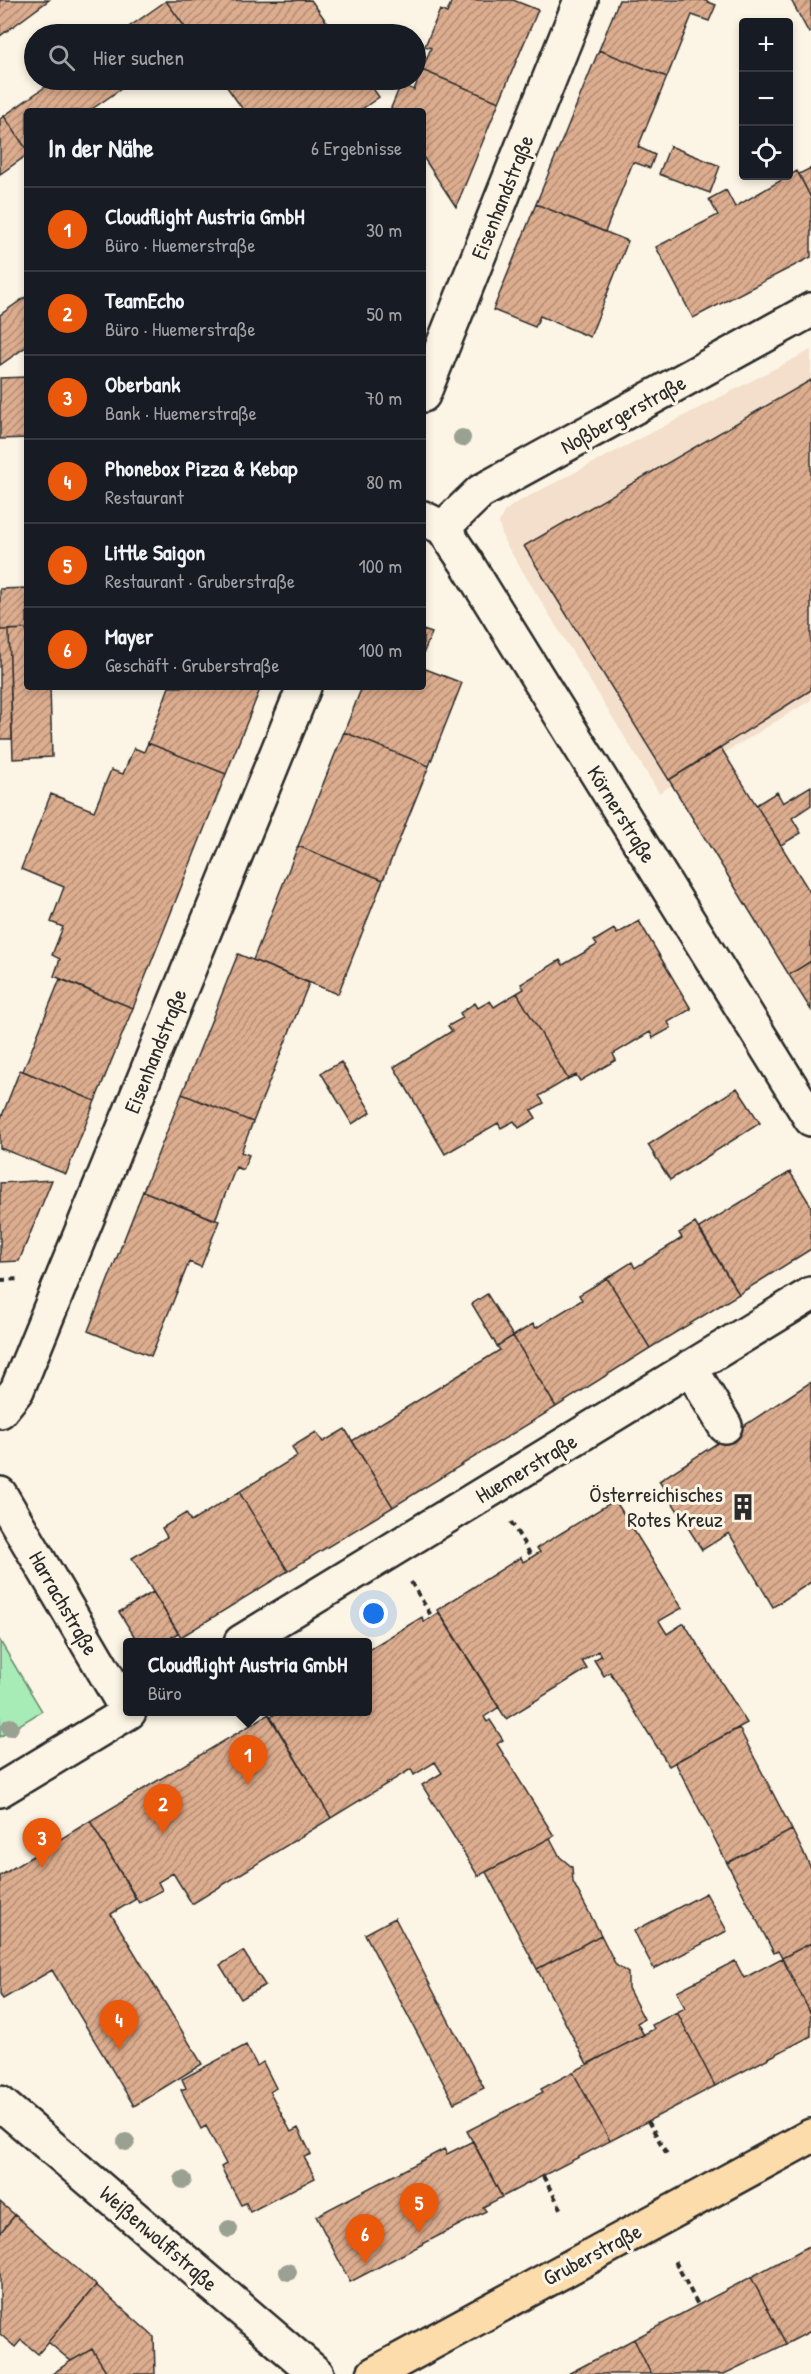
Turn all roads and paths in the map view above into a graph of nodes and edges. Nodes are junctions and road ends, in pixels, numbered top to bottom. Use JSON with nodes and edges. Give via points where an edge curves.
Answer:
{"nodes":[{"id":1,"x":581,"y":0,"type":"edge"},
{"id":2,"x":811,"y":310,"type":"edge"},
{"id":3,"x":426,"y":388,"type":"edge"},
{"id":4,"x":433,"y":523,"type":"edge"},
{"id":5,"x":303,"y":690,"type":"edge"},
{"id":6,"x":811,"y":1119,"type":"edge"},
{"id":7,"x":28,"y":1279,"type":"dead end"},
{"id":8,"x":0,"y":1280,"type":"edge"},
{"id":9,"x":811,"y":1294,"type":"edge"},
{"id":10,"x":690,"y":1367,"type":"junction"},
{"id":11,"x":0,"y":1411,"type":"edge"},
{"id":12,"x":725,"y":1426,"type":"dead end"},
{"id":13,"x":0,"y":1494,"type":"edge"},
{"id":14,"x":511,"y":1522,"type":"dead end"},
{"id":15,"x":532,"y":1557,"type":"dead end"},
{"id":16,"x":411,"y":1582,"type":"dead end"},
{"id":17,"x":432,"y":1617,"type":"dead end"},
{"id":18,"x":248,"y":1638,"type":"edge"},
{"id":19,"x":123,"y":1703,"type":"edge"},
{"id":20,"x":123,"y":1715,"type":"edge"},
{"id":21,"x":0,"y":1790,"type":"edge"},
{"id":22,"x":0,"y":2103,"type":"edge"},
{"id":23,"x":648,"y":2121,"type":"dead end"},
{"id":24,"x":811,"y":2136,"type":"edge"},
{"id":25,"x":668,"y":2156,"type":"dead end"},
{"id":26,"x":543,"y":2176,"type":"dead end"},
{"id":27,"x":563,"y":2212,"type":"dead end"},
{"id":28,"x":675,"y":2261,"type":"dead end"},
{"id":29,"x":698,"y":2305,"type":"dead end"},
{"id":30,"x":317,"y":2374,"type":"edge"},
{"id":31,"x":374,"y":2374,"type":"edge"}],
"edges":[{"from":1,"to":3,"type":"street","name":"Eisenhandstraße"},
{"from":2,"to":4,"type":"street","name":"Noßbergerstraße","via":[[480,492]]},
{"from":4,"to":6,"type":"street","name":"Körnerstraße"},
{"from":5,"to":11,"type":"street","name":"Eisenhandstraße","via":[[17,1390]]},
{"from":7,"to":8,"type":"path"},
{"from":9,"to":10,"type":"street","name":"Huemerstraße"},
{"from":10,"to":12,"type":"street"},
{"from":10,"to":18,"type":"street","name":"Huemerstraße"},
{"from":13,"to":19,"type":"street","name":"Harrachstraße"},
{"from":14,"to":15,"type":"path"},
{"from":16,"to":17,"type":"path"},
{"from":20,"to":21,"type":"street"},
{"from":22,"to":30,"type":"street","name":"Weißenwolffstraße"},
{"from":23,"to":25,"type":"path"},
{"from":24,"to":31,"type":"main road","name":"Gruberstraße"},
{"from":26,"to":27,"type":"path"},
{"from":28,"to":29,"type":"path"}]}
